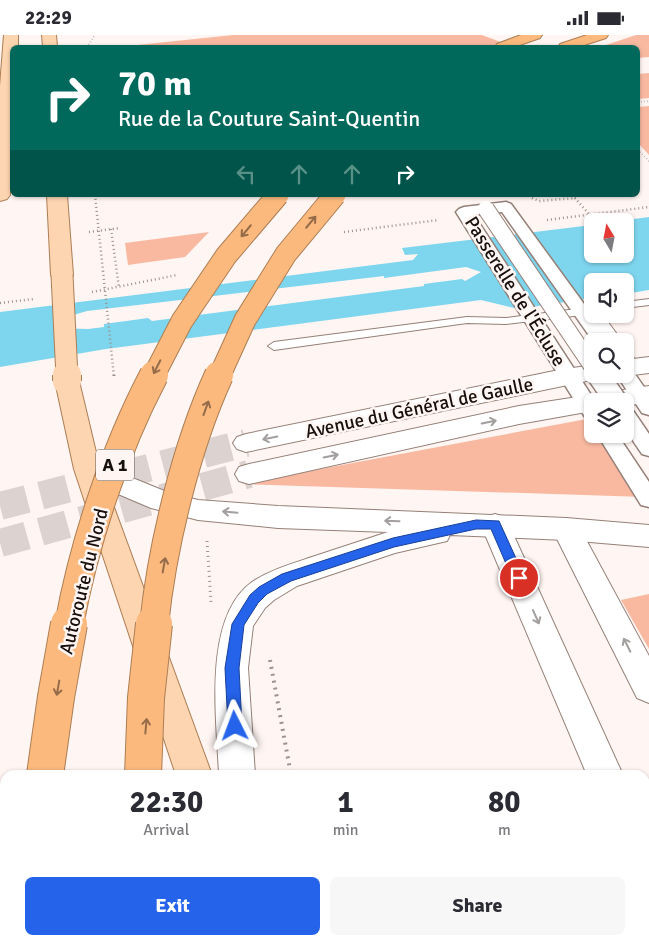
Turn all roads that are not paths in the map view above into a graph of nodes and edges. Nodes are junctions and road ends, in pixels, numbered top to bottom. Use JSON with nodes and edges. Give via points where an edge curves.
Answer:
{"nodes":[{"id":1,"x":535,"y":35,"type":"edge"},
{"id":2,"x":600,"y":35,"type":"edge"},
{"id":3,"x":508,"y":45,"type":"edge"},
{"id":4,"x":570,"y":45,"type":"edge"},
{"id":5,"x":10,"y":49,"type":"edge"},
{"id":6,"x":0,"y":195,"type":"edge"},
{"id":7,"x":57,"y":197,"type":"edge"},
{"id":8,"x":276,"y":197,"type":"edge"},
{"id":9,"x":333,"y":197,"type":"edge"},
{"id":10,"x":486,"y":209,"type":"junction"},
{"id":11,"x":649,"y":302,"type":"edge"},
{"id":12,"x":634,"y":304,"type":"edge"},
{"id":13,"x":584,"y":311,"type":"edge"},
{"id":14,"x":596,"y":333,"type":"edge"},
{"id":15,"x":274,"y":346,"type":"dead end"},
{"id":16,"x":584,"y":354,"type":"edge"},
{"id":17,"x":634,"y":371,"type":"edge"},
{"id":18,"x":584,"y":374,"type":"edge"},
{"id":19,"x":649,"y":394,"type":"edge"},
{"id":20,"x":634,"y":396,"type":"edge"},
{"id":21,"x":584,"y":400,"type":"edge"},
{"id":22,"x":584,"y":404,"type":"edge"},
{"id":23,"x":649,"y":408,"type":"edge"},
{"id":24,"x":634,"y":427,"type":"edge"},
{"id":25,"x":246,"y":443,"type":"tunnel mouth"},
{"id":26,"x":613,"y":443,"type":"edge"},
{"id":27,"x":649,"y":449,"type":"edge"},
{"id":28,"x":87,"y":469,"type":"junction"},
{"id":29,"x":249,"y":474,"type":"tunnel mouth"},
{"id":30,"x":649,"y":499,"type":"edge"},
{"id":31,"x":485,"y":525,"type":"junction"},
{"id":32,"x":566,"y":529,"type":"junction"},
{"id":33,"x":649,"y":536,"type":"edge"},
{"id":34,"x":649,"y":688,"type":"edge"},
{"id":35,"x":47,"y":770,"type":"edge"},
{"id":36,"x":144,"y":770,"type":"edge"},
{"id":37,"x":192,"y":770,"type":"edge"},
{"id":38,"x":237,"y":770,"type":"edge"},
{"id":39,"x":604,"y":770,"type":"edge"}],
"edges":[{"from":1,"to":3,"type":"highway"},
{"from":2,"to":4,"type":"highway"},
{"from":5,"to":6,"type":"main road"},
{"from":7,"to":28,"type":"main road","bridge":true,"via":[[67,381]]},
{"from":8,"to":35,"type":"highway","name":"Autoroute du Nord","number":"A 1","one_way":true,"bridge":true,"via":[[239,239],[197,297],[156,369],[118,455],[95,525],[69,628]]},
{"from":36,"to":9,"type":"highway","one_way":true,"bridge":true,"via":[[153,637],[159,599],[170,532],[198,430],[231,347],[254,305],[286,255]]},
{"from":10,"to":14,"type":"street","name":"Passerelle de l'Écluse","via":[[506,207]]},
{"from":10,"to":16,"type":"street","name":"Passerelle de l'Écluse","bridge":true},
{"from":10,"to":21,"type":"street","name":"Passerelle de l'Écluse","via":[[464,212]]},
{"from":11,"to":12,"type":"lane"},
{"from":13,"to":15,"type":"lane","via":[[506,321],[467,320]]},
{"from":17,"to":23,"type":"street"},
{"from":18,"to":25,"type":"street","name":"Avenue du Général de Gaulle","one_way":true},
{"from":19,"to":20,"type":"street"},
{"from":29,"to":22,"type":"street","name":"Avenue du Général de Gaulle","one_way":true,"via":[[520,415]]},
{"from":24,"to":27,"type":"street"},
{"from":26,"to":30,"type":"street"},
{"from":31,"to":28,"type":"street","one_way":true,"via":[[278,517],[198,510],[161,501]]},
{"from":28,"to":37,"type":"main road"},
{"from":31,"to":32,"type":"street"},
{"from":31,"to":38,"type":"street","via":[[393,542],[295,575],[254,599],[238,624],[232,668]]},
{"from":31,"to":39,"type":"street","one_way":true},
{"from":32,"to":33,"type":"street"},
{"from":34,"to":32,"type":"street","one_way":true}]}
